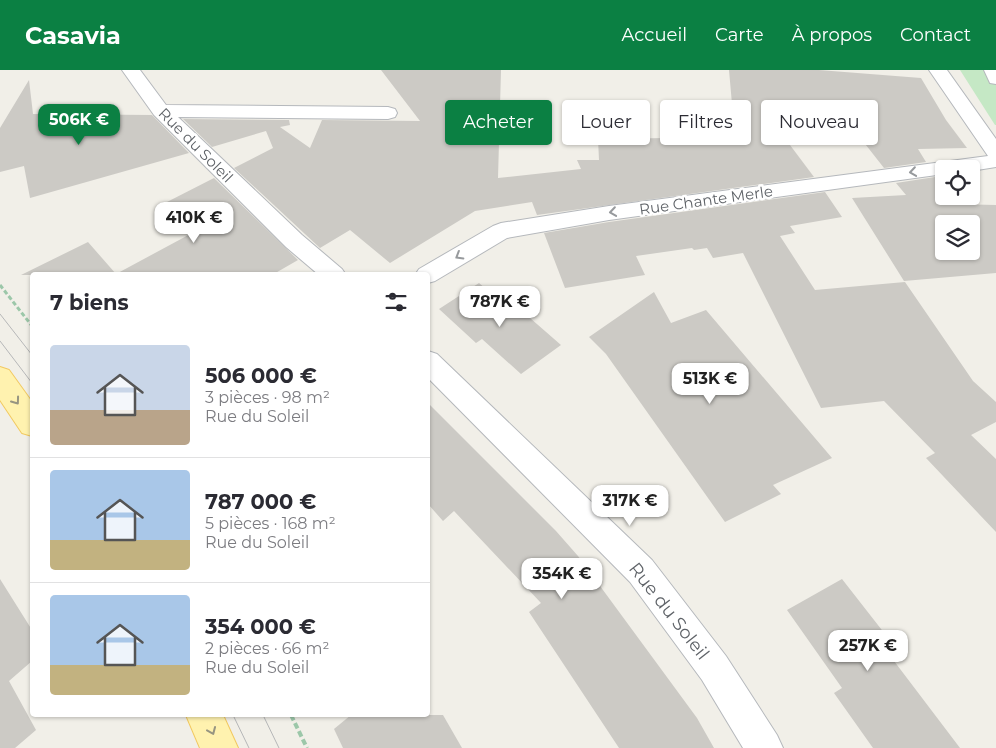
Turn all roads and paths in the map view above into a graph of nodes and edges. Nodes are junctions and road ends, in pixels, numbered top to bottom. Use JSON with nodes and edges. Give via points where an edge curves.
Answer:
{"nodes":[{"id":1,"x":131,"y":70,"type":"edge"},
{"id":2,"x":938,"y":70,"type":"edge"},
{"id":3,"x":161,"y":111,"type":"junction"},
{"id":4,"x":388,"y":112,"type":"dead end"},
{"id":5,"x":996,"y":154,"type":"edge"},
{"id":6,"x":996,"y":161,"type":"edge"},
{"id":7,"x":330,"y":272,"type":"edge"},
{"id":8,"x":430,"y":273,"type":"edge"},
{"id":9,"x":0,"y":285,"type":"edge"},
{"id":10,"x":30,"y":323,"type":"edge"},
{"id":11,"x":430,"y":364,"type":"edge"},
{"id":12,"x":0,"y":378,"type":"edge"},
{"id":13,"x":30,"y":421,"type":"edge"},
{"id":14,"x":205,"y":717,"type":"edge"},
{"id":15,"x":292,"y":717,"type":"edge"},
{"id":16,"x":219,"y":748,"type":"edge"},
{"id":17,"x":307,"y":748,"type":"edge"},
{"id":18,"x":764,"y":748,"type":"edge"}],
"edges":[{"from":1,"to":3,"type":"street","name":"Rue du Soleil"},
{"from":2,"to":5,"type":"street"},
{"from":3,"to":4,"type":"street"},
{"from":3,"to":7,"type":"street","name":"Rue du Soleil","via":[[294,241]]},
{"from":6,"to":8,"type":"street","name":"Rue Chante Merle","one_way":true,"via":[[609,212],[500,231]]},
{"from":9,"to":10,"type":"path"},
{"from":11,"to":18,"type":"street","name":"Rue du Soleil","via":[[641,571],[714,668]]},
{"from":12,"to":13,"type":"main road","one_way":true},
{"from":14,"to":16,"type":"main road","one_way":true},
{"from":15,"to":17,"type":"path"}]}
